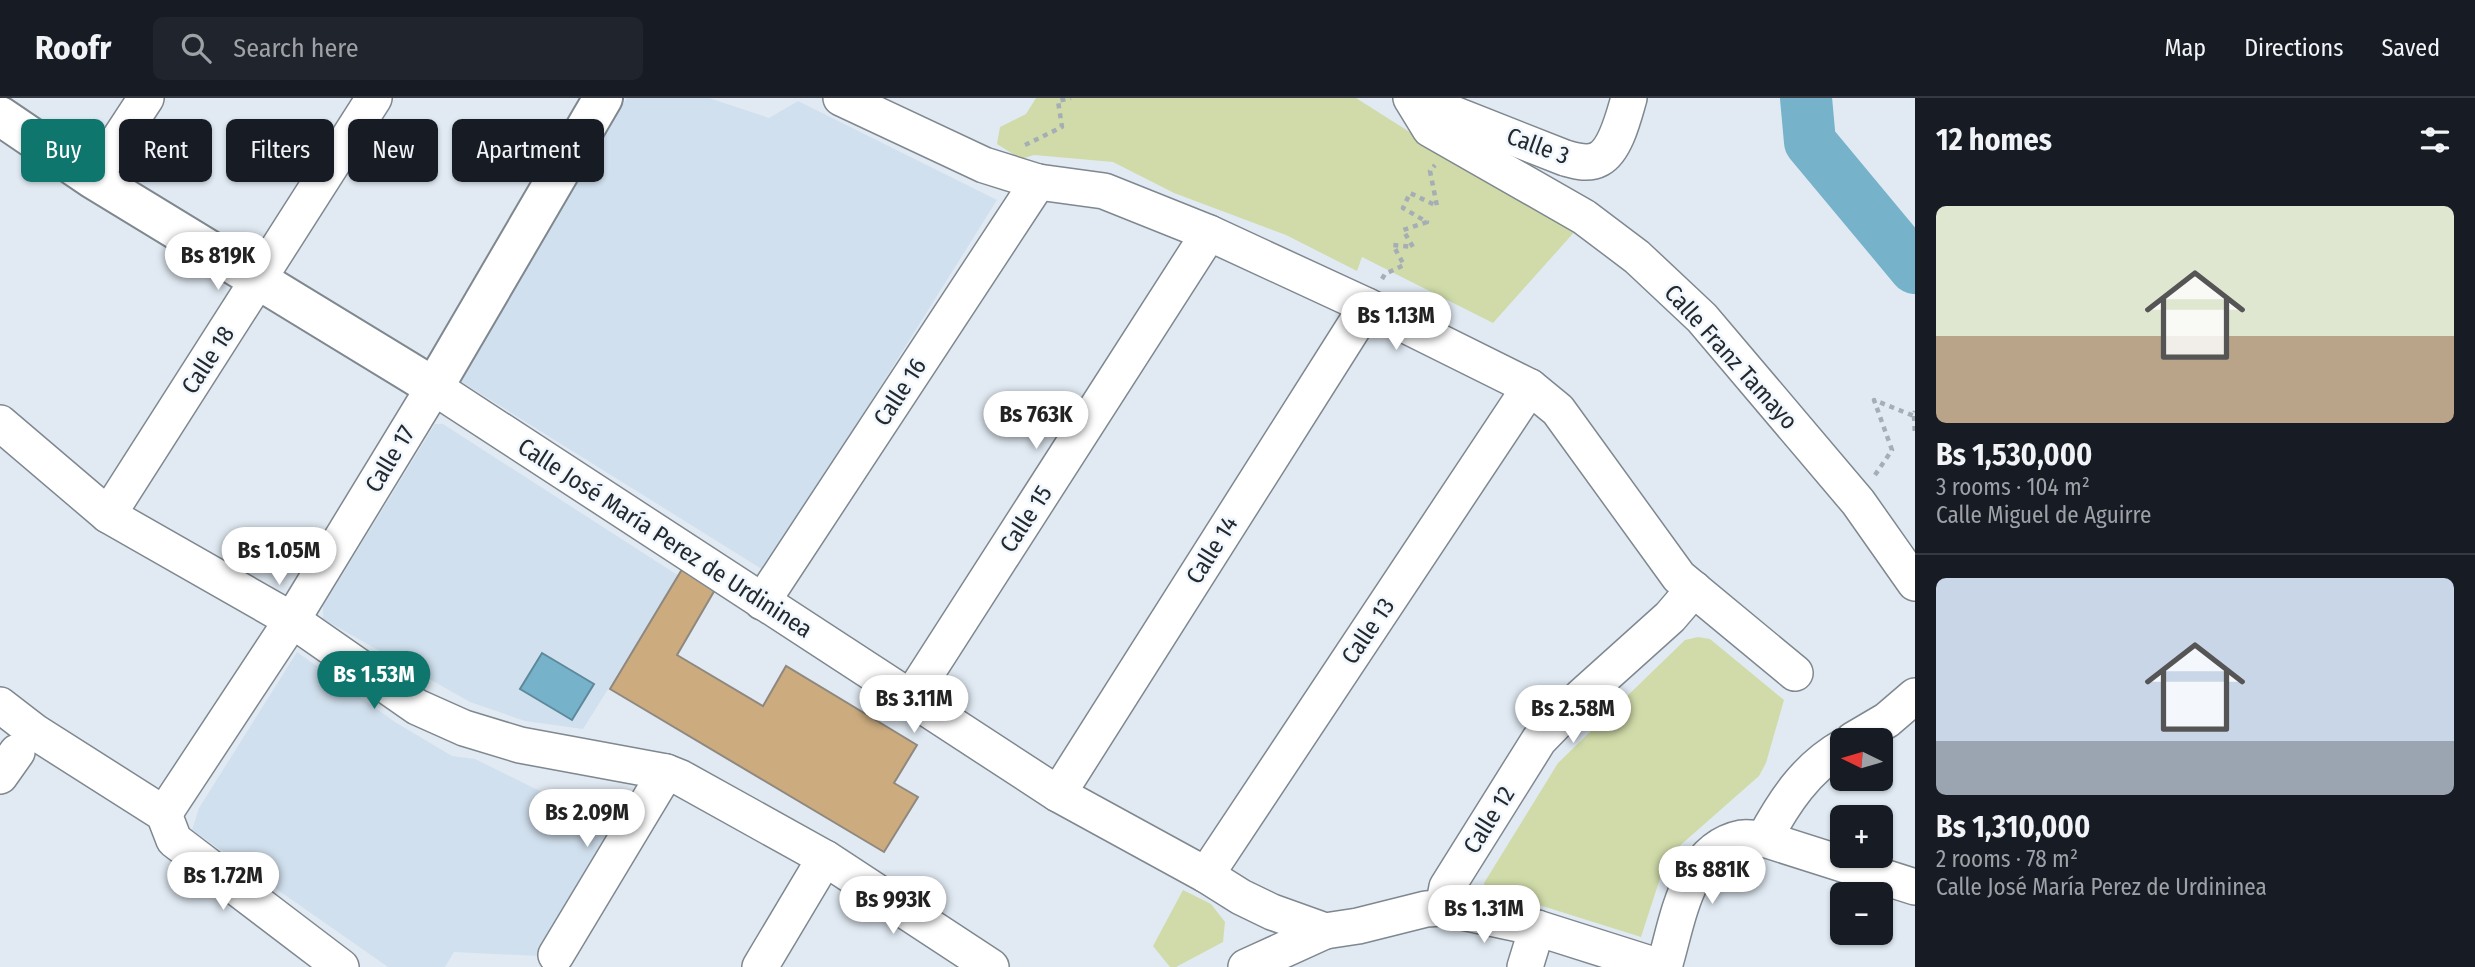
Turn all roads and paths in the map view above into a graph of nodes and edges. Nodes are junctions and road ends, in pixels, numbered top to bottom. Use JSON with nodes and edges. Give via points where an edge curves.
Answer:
{"nodes":[{"id":1,"x":146,"y":98,"type":"edge"},
{"id":2,"x":374,"y":98,"type":"edge"},
{"id":3,"x":603,"y":98,"type":"edge"},
{"id":4,"x":841,"y":98,"type":"edge"},
{"id":5,"x":1071,"y":98,"type":"edge"},
{"id":6,"x":1412,"y":98,"type":"edge"},
{"id":7,"x":1629,"y":98,"type":"edge"},
{"id":8,"x":0,"y":116,"type":"edge"},
{"id":9,"x":21,"y":130,"type":"edge"},
{"id":10,"x":1456,"y":145,"type":"junction"},
{"id":11,"x":105,"y":161,"type":"edge"},
{"id":12,"x":984,"y":165,"type":"junction"},
{"id":13,"x":98,"y":182,"type":"edge"},
{"id":14,"x":1038,"y":182,"type":"junction"},
{"id":15,"x":1209,"y":233,"type":"junction"},
{"id":16,"x":259,"y":281,"type":"junction"},
{"id":17,"x":1367,"y":306,"type":"junction"},
{"id":18,"x":434,"y":387,"type":"junction"},
{"id":19,"x":1530,"y":387,"type":"junction"},
{"id":20,"x":1914,"y":413,"type":"edge"},
{"id":21,"x":0,"y":423,"type":"edge"},
{"id":22,"x":1915,"y":436,"type":"edge"},
{"id":23,"x":1857,"y":502,"type":"junction"},
{"id":24,"x":108,"y":515,"type":"junction"},
{"id":25,"x":1915,"y":583,"type":"edge"},
{"id":26,"x":1693,"y":589,"type":"junction"},
{"id":27,"x":762,"y":602,"type":"junction"},
{"id":28,"x":292,"y":620,"type":"junction"},
{"id":29,"x":1796,"y":673,"type":"dead end"},
{"id":30,"x":1915,"y":696,"type":"edge"},
{"id":31,"x":910,"y":699,"type":"junction"},
{"id":32,"x":0,"y":705,"type":"edge"},
{"id":33,"x":1901,"y":719,"type":"edge"},
{"id":34,"x":1880,"y":728,"type":"edge"},
{"id":35,"x":1830,"y":757,"type":"edge"},
{"id":36,"x":666,"y":772,"type":"junction"},
{"id":37,"x":1058,"y":794,"type":"junction"},
{"id":38,"x":164,"y":814,"type":"junction"},
{"id":39,"x":1764,"y":839,"type":"junction"},
{"id":40,"x":825,"y":858,"type":"junction"},
{"id":41,"x":1206,"y":875,"type":"junction"},
{"id":42,"x":1915,"y":887,"type":"edge"},
{"id":43,"x":1443,"y":908,"type":"junction"},
{"id":44,"x":1537,"y":928,"type":"junction"},
{"id":45,"x":1325,"y":931,"type":"junction"},
{"id":46,"x":556,"y":955,"type":"dead end"},
{"id":47,"x":341,"y":967,"type":"edge"},
{"id":48,"x":760,"y":967,"type":"edge"},
{"id":49,"x":991,"y":967,"type":"edge"},
{"id":50,"x":1246,"y":967,"type":"edge"},
{"id":51,"x":1525,"y":967,"type":"edge"},
{"id":52,"x":1662,"y":967,"type":"edge"}],
"edges":[{"from":1,"to":11,"type":"street"},
{"from":2,"to":16,"type":"street","name":"Calle 18"},
{"from":3,"to":18,"type":"main road","name":"Calle 17"},
{"from":4,"to":12,"type":"street"},
{"from":5,"to":12,"type":"path","via":[[1058,101],[1062,127]]},
{"from":6,"to":7,"type":"street","name":"Calle 3","via":[[1584,163],[1607,151],[1618,134]]},
{"from":6,"to":10,"type":"street","name":"Calle Franz Tamayo","via":[[1430,129]]},
{"from":8,"to":9,"type":"main road"},
{"from":10,"to":17,"type":"path","via":[[1430,171],[1437,205],[1410,193],[1403,208],[1427,222],[1403,230],[1413,247],[1393,245],[1404,265],[1385,274]]},
{"from":10,"to":23,"type":"street","name":"Calle Franz Tamayo","via":[[1584,218],[1637,257],[1702,318]]},
{"from":12,"to":14,"type":"street"},
{"from":13,"to":16,"type":"main road"},
{"from":14,"to":15,"type":"street","via":[[1104,191]]},
{"from":14,"to":27,"type":"street","name":"Calle 16"},
{"from":15,"to":17,"type":"street"},
{"from":15,"to":31,"type":"street","name":"Calle 15"},
{"from":16,"to":18,"type":"main road"},
{"from":16,"to":24,"type":"street","name":"Calle 18"},
{"from":17,"to":19,"type":"street"},
{"from":17,"to":37,"type":"street","name":"Calle 14"},
{"from":18,"to":27,"type":"street","name":"Calle José María Perez de Urdininea"},
{"from":18,"to":28,"type":"street","name":"Calle 17"},
{"from":19,"to":26,"type":"street","via":[[1558,410],[1679,577]]},
{"from":19,"to":41,"type":"street","name":"Calle 13"},
{"from":20,"to":22,"type":"path"},
{"from":20,"to":23,"type":"path","via":[[1874,400],[1892,450]]},
{"from":21,"to":24,"type":"street"},
{"from":23,"to":25,"type":"street","name":"Calle Franz Tamayo"},
{"from":24,"to":28,"type":"street"},
{"from":26,"to":29,"type":"street"},
{"from":26,"to":43,"type":"street","name":"Calle 12","via":[[1670,617],[1539,740],[1447,887]]},
{"from":27,"to":31,"type":"street","name":"Calle José María Perez de Urdininea"},
{"from":28,"to":36,"type":"street","via":[[417,707],[464,728],[520,745]]},
{"from":28,"to":38,"type":"street","name":"Calle 17"},
{"from":30,"to":33,"type":"street"},
{"from":31,"to":37,"type":"street","name":"Calle José María Perez de Urdininea"},
{"from":32,"to":38,"type":"street"},
{"from":33,"to":34,"type":"street"},
{"from":35,"to":39,"type":"street","via":[[1804,776]]},
{"from":36,"to":40,"type":"street"},
{"from":36,"to":46,"type":"street"},
{"from":37,"to":41,"type":"street","name":"Calle José María Perez de Urdininea"},
{"from":38,"to":47,"type":"street","via":[[174,840]]},
{"from":39,"to":42,"type":"street"},
{"from":39,"to":52,"type":"street","via":[[1743,838],[1722,845],[1705,858],[1692,876]]},
{"from":40,"to":48,"type":"street"},
{"from":40,"to":49,"type":"street"},
{"from":41,"to":45,"type":"street","name":"Calle José María Perez de Urdininea","via":[[1272,912]]},
{"from":43,"to":44,"type":"street","name":"Calle José María Perez de Urdininea"},
{"from":43,"to":45,"type":"street","name":"Calle José María Perez de Urdininea"},
{"from":44,"to":51,"type":"street"},
{"from":44,"to":52,"type":"street","name":"Calle José María Perez de Urdininea"},
{"from":45,"to":50,"type":"street"}]}
